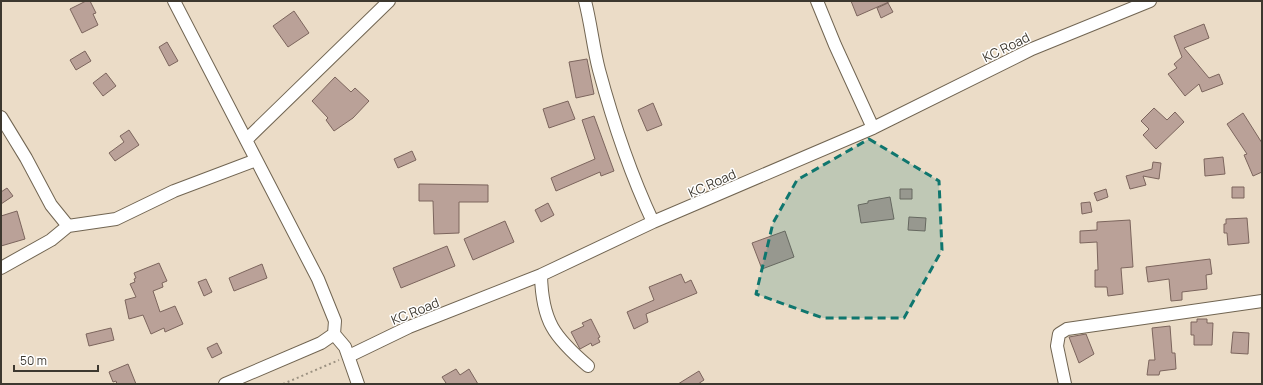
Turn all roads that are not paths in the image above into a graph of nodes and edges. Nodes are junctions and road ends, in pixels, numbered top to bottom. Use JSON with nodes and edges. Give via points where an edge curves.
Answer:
{"nodes":[{"id":1,"x":174,"y":1,"type":"edge"},
{"id":2,"x":389,"y":1,"type":"edge"},
{"id":3,"x":585,"y":1,"type":"edge"},
{"id":4,"x":817,"y":1,"type":"edge"},
{"id":5,"x":1150,"y":1,"type":"edge"},
{"id":6,"x":1,"y":117,"type":"edge"},
{"id":7,"x":873,"y":128,"type":"junction"},
{"id":8,"x":246,"y":140,"type":"junction"},
{"id":9,"x":256,"y":160,"type":"junction"},
{"id":10,"x":653,"y":222,"type":"junction"},
{"id":11,"x":68,"y":226,"type":"junction"},
{"id":12,"x":1,"y":268,"type":"edge"},
{"id":13,"x":541,"y":275,"type":"junction"},
{"id":14,"x":1262,"y":301,"type":"edge"},
{"id":15,"x":334,"y":334,"type":"junction"},
{"id":16,"x":349,"y":356,"type":"junction"},
{"id":17,"x":588,"y":366,"type":"dead end"},
{"id":18,"x":225,"y":384,"type":"edge"},
{"id":19,"x":358,"y":384,"type":"edge"},
{"id":20,"x":1065,"y":384,"type":"edge"}],
"edges":[{"from":1,"to":8,"type":"street"},
{"from":2,"to":8,"type":"street"},
{"from":3,"to":10,"type":"street","via":[[598,68],[612,114],[639,192]]},
{"from":4,"to":7,"type":"street"},
{"from":5,"to":7,"type":"street","name":"KC Road","via":[[1032,50]]},
{"from":6,"to":11,"type":"street","via":[[51,205]]},
{"from":7,"to":10,"type":"street","name":"KC Road"},
{"from":8,"to":9,"type":"street"},
{"from":9,"to":11,"type":"street","via":[[174,191],[116,218]]},
{"from":9,"to":15,"type":"street","via":[[318,279],[335,321]]},
{"from":10,"to":13,"type":"street","name":"KC Road"},
{"from":11,"to":12,"type":"street","via":[[51,240]]},
{"from":13,"to":16,"type":"street","name":"KC Road","via":[[409,327]]},
{"from":13,"to":17,"type":"street","via":[[544,310],[564,345]]},
{"from":14,"to":20,"type":"street","via":[[1067,329],[1059,334],[1057,346]]},
{"from":15,"to":16,"type":"street"},
{"from":15,"to":18,"type":"street","via":[[321,343]]},
{"from":16,"to":19,"type":"street"}]}
